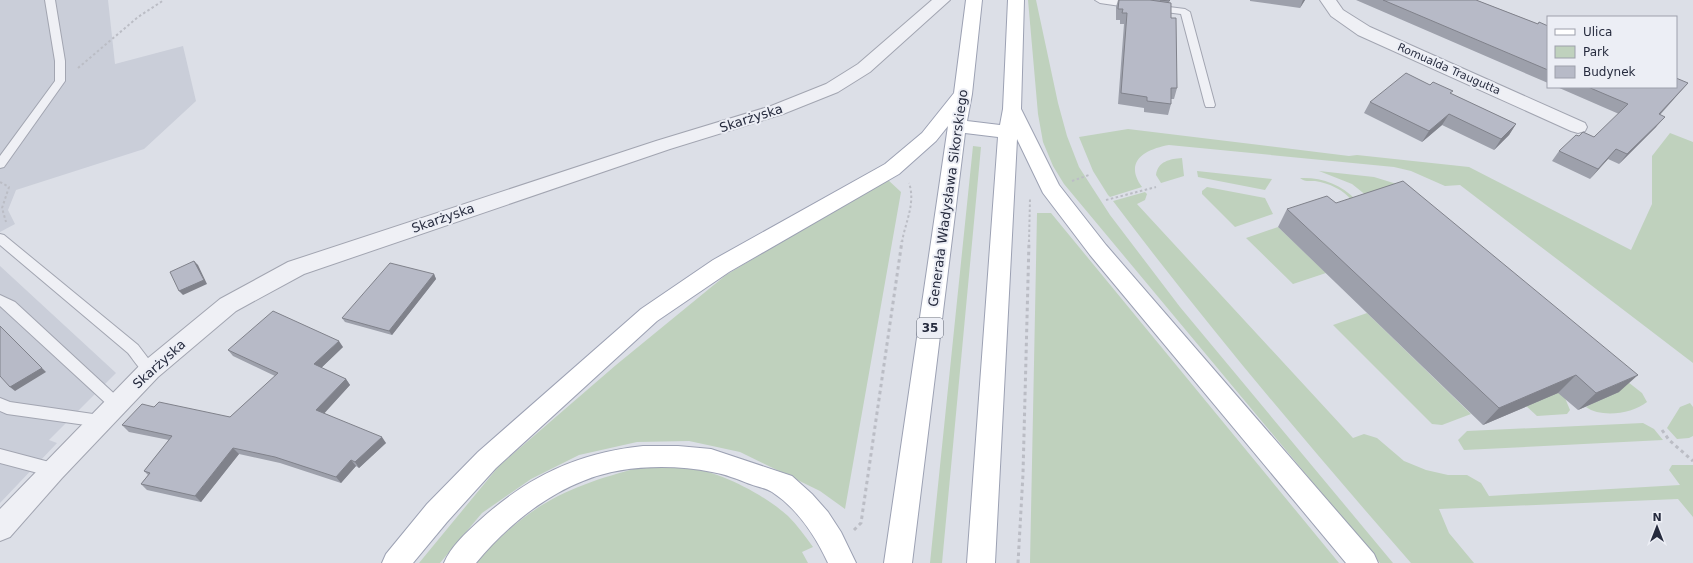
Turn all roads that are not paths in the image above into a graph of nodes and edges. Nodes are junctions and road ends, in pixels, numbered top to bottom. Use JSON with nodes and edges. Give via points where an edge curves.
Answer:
{"nodes":[{"id":1,"x":50,"y":0,"type":"edge"},
{"id":2,"x":942,"y":0,"type":"edge"},
{"id":3,"x":974,"y":0,"type":"edge"},
{"id":4,"x":1016,"y":0,"type":"edge"},
{"id":5,"x":1100,"y":0,"type":"edge"},
{"id":6,"x":1328,"y":0,"type":"edge"},
{"id":7,"x":963,"y":94,"type":"junction"},
{"id":8,"x":1210,"y":105,"type":"dead end"},
{"id":9,"x":1012,"y":109,"type":"junction"},
{"id":10,"x":956,"y":126,"type":"junction"},
{"id":11,"x":1578,"y":127,"type":"dead end"},
{"id":12,"x":1008,"y":132,"type":"junction"},
{"id":13,"x":0,"y":164,"type":"edge"},
{"id":14,"x":0,"y":238,"type":"edge"},
{"id":15,"x":0,"y":300,"type":"edge"},
{"id":16,"x":150,"y":370,"type":"junction"},
{"id":17,"x":0,"y":404,"type":"edge"},
{"id":18,"x":116,"y":404,"type":"junction"},
{"id":19,"x":100,"y":421,"type":"junction"},
{"id":20,"x":0,"y":456,"type":"edge"},
{"id":21,"x":53,"y":470,"type":"junction"},
{"id":22,"x":0,"y":528,"type":"edge"},
{"id":23,"x":396,"y":563,"type":"edge"},
{"id":24,"x":458,"y":563,"type":"edge"},
{"id":25,"x":842,"y":563,"type":"edge"},
{"id":26,"x":898,"y":563,"type":"edge"},
{"id":27,"x":981,"y":563,"type":"edge"},
{"id":28,"x":1364,"y":563,"type":"edge"}],
"edges":[{"from":1,"to":13,"type":"lane","via":[[60,61],[58,85]]},
{"from":2,"to":16,"type":"street","name":"Skarżyska","via":[[864,68],[832,88],[777,110],[655,147],[296,268],[228,305]]},
{"from":3,"to":7,"type":"main road","name":"Generała Władysława Sikorskiego","number":"35"},
{"from":4,"to":9,"type":"main road"},
{"from":5,"to":8,"type":"lane","via":[[1185,12]]},
{"from":6,"to":11,"type":"street","name":"Romualda Traugutta","via":[[1337,13],[1364,31]]},
{"from":7,"to":10,"type":"main road","name":"Generała Władysława Sikorskiego","number":"35"},
{"from":7,"to":23,"type":"main road","via":[[928,137],[892,169],[722,266],[648,315],[487,460]]},
{"from":9,"to":12,"type":"main road"},
{"from":9,"to":28,"type":"main road","via":[[1050,188],[1103,256]]},
{"from":10,"to":12,"type":"main road"},
{"from":10,"to":26,"type":"main road","name":"Generała Władysława Sikorskiego","number":"35"},
{"from":12,"to":27,"type":"main road"},
{"from":14,"to":16,"type":"lane","via":[[133,349]]},
{"from":15,"to":18,"type":"lane","via":[[10,306]]},
{"from":16,"to":18,"type":"street","name":"Skarżyska"},
{"from":17,"to":19,"type":"lane","via":[[7,408]]},
{"from":18,"to":19,"type":"street","name":"Skarżyska"},
{"from":19,"to":21,"type":"street","name":"Skarżyska"},
{"from":20,"to":21,"type":"lane"},
{"from":21,"to":22,"type":"street","name":"Skarżyska"},
{"from":24,"to":25,"type":"main road","via":[[503,517],[553,483],[571,474],[631,459],[675,457],[712,460],[784,485],[821,523],[834,543]]}]}
